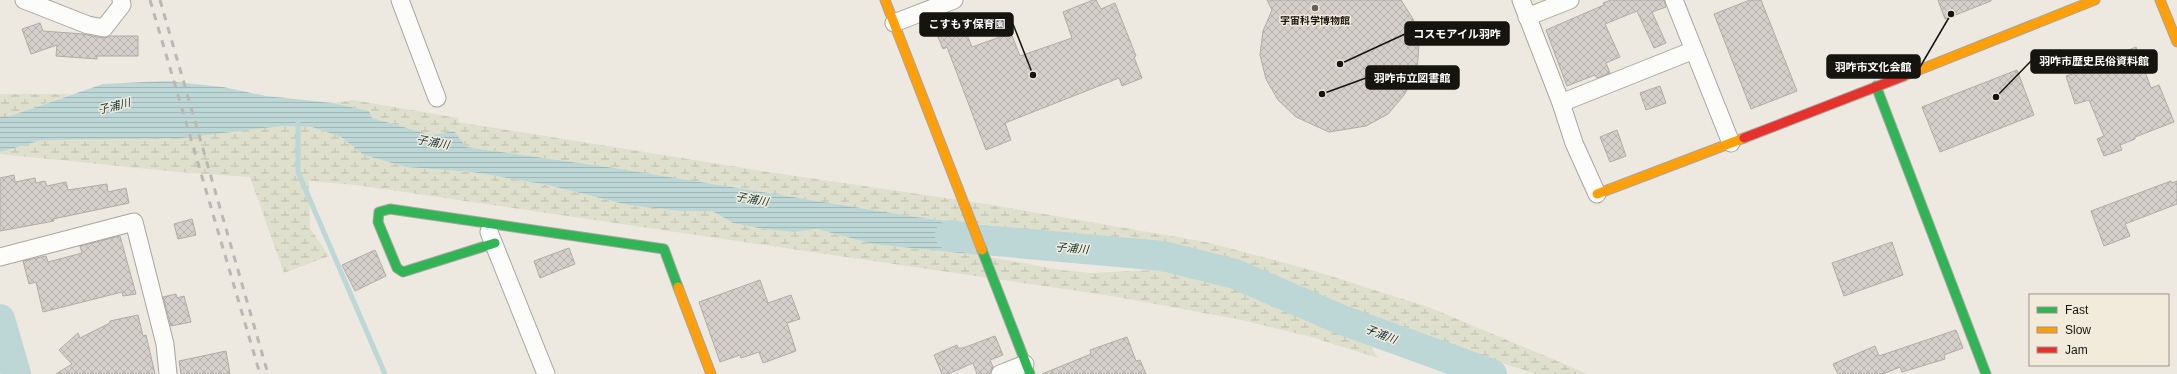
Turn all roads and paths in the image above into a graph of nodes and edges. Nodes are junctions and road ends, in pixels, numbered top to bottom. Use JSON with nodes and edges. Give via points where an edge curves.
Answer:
{"nodes":[{"id":1,"x":24,"y":0,"type":"edge"},
{"id":2,"x":121,"y":0,"type":"edge"},
{"id":3,"x":400,"y":0,"type":"edge"},
{"id":4,"x":885,"y":0,"type":"edge"},
{"id":5,"x":954,"y":0,"type":"edge"},
{"id":6,"x":1521,"y":0,"type":"edge"},
{"id":7,"x":1570,"y":0,"type":"edge"},
{"id":8,"x":1674,"y":0,"type":"edge"},
{"id":9,"x":2095,"y":0,"type":"edge"},
{"id":10,"x":2160,"y":0,"type":"edge"},
{"id":11,"x":1527,"y":17,"type":"junction"},
{"id":12,"x":894,"y":23,"type":"junction"},
{"id":13,"x":2177,"y":42,"type":"edge"},
{"id":14,"x":1694,"y":50,"type":"junction"},
{"id":15,"x":1876,"y":86,"type":"junction"},
{"id":16,"x":437,"y":98,"type":"dead end"},
{"id":17,"x":1561,"y":103,"type":"junction"},
{"id":18,"x":1731,"y":143,"type":"junction"},
{"id":19,"x":1597,"y":194,"type":"joint"},
{"id":20,"x":484,"y":223,"type":"junction"},
{"id":21,"x":495,"y":243,"type":"junction"},
{"id":22,"x":0,"y":257,"type":"edge"},
{"id":23,"x":1027,"y":369,"type":"edge"},
{"id":24,"x":168,"y":374,"type":"edge"},
{"id":25,"x":546,"y":374,"type":"edge"},
{"id":26,"x":712,"y":374,"type":"edge"},
{"id":27,"x":1000,"y":374,"type":"edge"},
{"id":28,"x":1986,"y":374,"type":"edge"}],
"edges":[{"from":1,"to":2,"type":"street","via":[[88,25],[104,28],[122,5]]},
{"from":3,"to":16,"type":"street"},
{"from":4,"to":12,"type":"street"},
{"from":5,"to":12,"type":"street"},
{"from":6,"to":11,"type":"street"},
{"from":7,"to":11,"type":"street"},
{"from":8,"to":14,"type":"street"},
{"from":9,"to":15,"type":"street"},
{"from":10,"to":13,"type":"street"},
{"from":11,"to":17,"type":"street"},
{"from":12,"to":23,"type":"street"},
{"from":14,"to":17,"type":"street"},
{"from":14,"to":18,"type":"street"},
{"from":15,"to":18,"type":"street"},
{"from":15,"to":28,"type":"street"},
{"from":17,"to":19,"type":"street","via":[[1574,143]]},
{"from":18,"to":19,"type":"street"},
{"from":20,"to":21,"type":"street"},
{"from":20,"to":21,"type":"street","via":[[390,209],[379,212],[378,222],[397,268],[403,272]]},
{"from":20,"to":26,"type":"street","via":[[664,249]]},
{"from":21,"to":25,"type":"street"},
{"from":22,"to":24,"type":"street","via":[[134,222],[165,344]]},
{"from":23,"to":27,"type":"street"}]}
